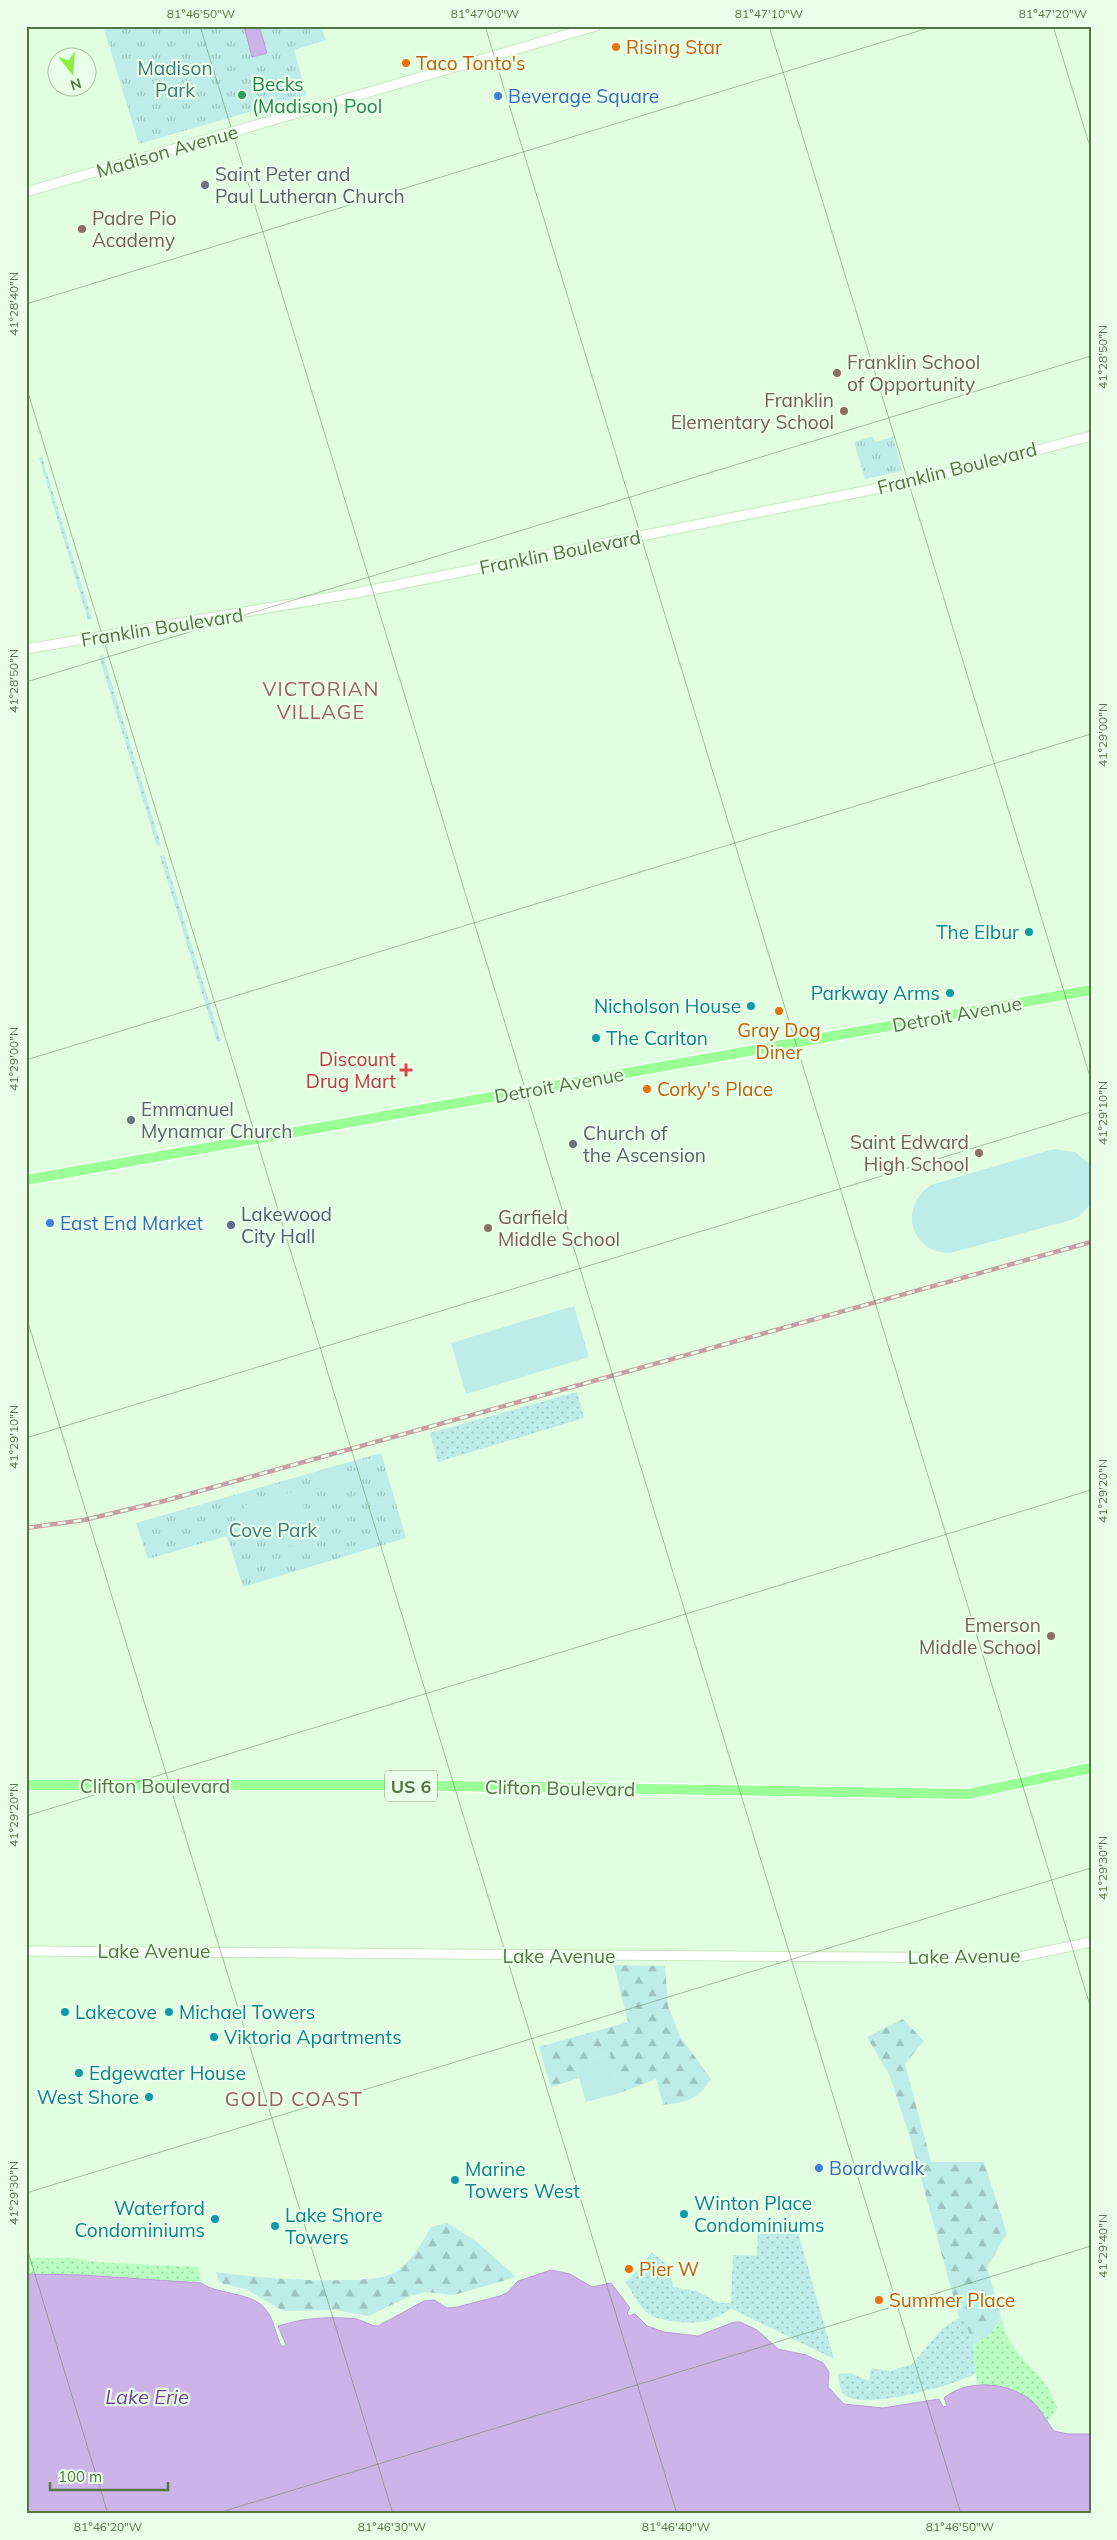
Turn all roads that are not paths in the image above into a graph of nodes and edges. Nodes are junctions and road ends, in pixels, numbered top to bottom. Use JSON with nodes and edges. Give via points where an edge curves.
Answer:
{"nodes":[{"id":1,"x":596,"y":26,"type":"edge"},
{"id":2,"x":26,"y":192,"type":"edge"},
{"id":3,"x":1091,"y":436,"type":"edge"},
{"id":4,"x":26,"y":649,"type":"edge"},
{"id":5,"x":1091,"y":990,"type":"edge"},
{"id":6,"x":26,"y":1180,"type":"edge"},
{"id":7,"x":1091,"y":1768,"type":"edge"},
{"id":8,"x":26,"y":1785,"type":"edge"},
{"id":9,"x":1091,"y":1942,"type":"edge"},
{"id":10,"x":26,"y":1951,"type":"edge"}],
"edges":[{"from":1,"to":2,"type":"street","name":"Madison Avenue"},
{"from":3,"to":4,"type":"street","name":"Franklin Boulevard","via":[[958,471],[365,592]]},
{"from":5,"to":6,"type":"main road","name":"Detroit Avenue"},
{"from":7,"to":8,"type":"main road","name":"Clifton Boulevard","number":"US 6","via":[[968,1794],[389,1785]]},
{"from":9,"to":10,"type":"street","name":"Lake Avenue","via":[[1014,1958]]}]}
